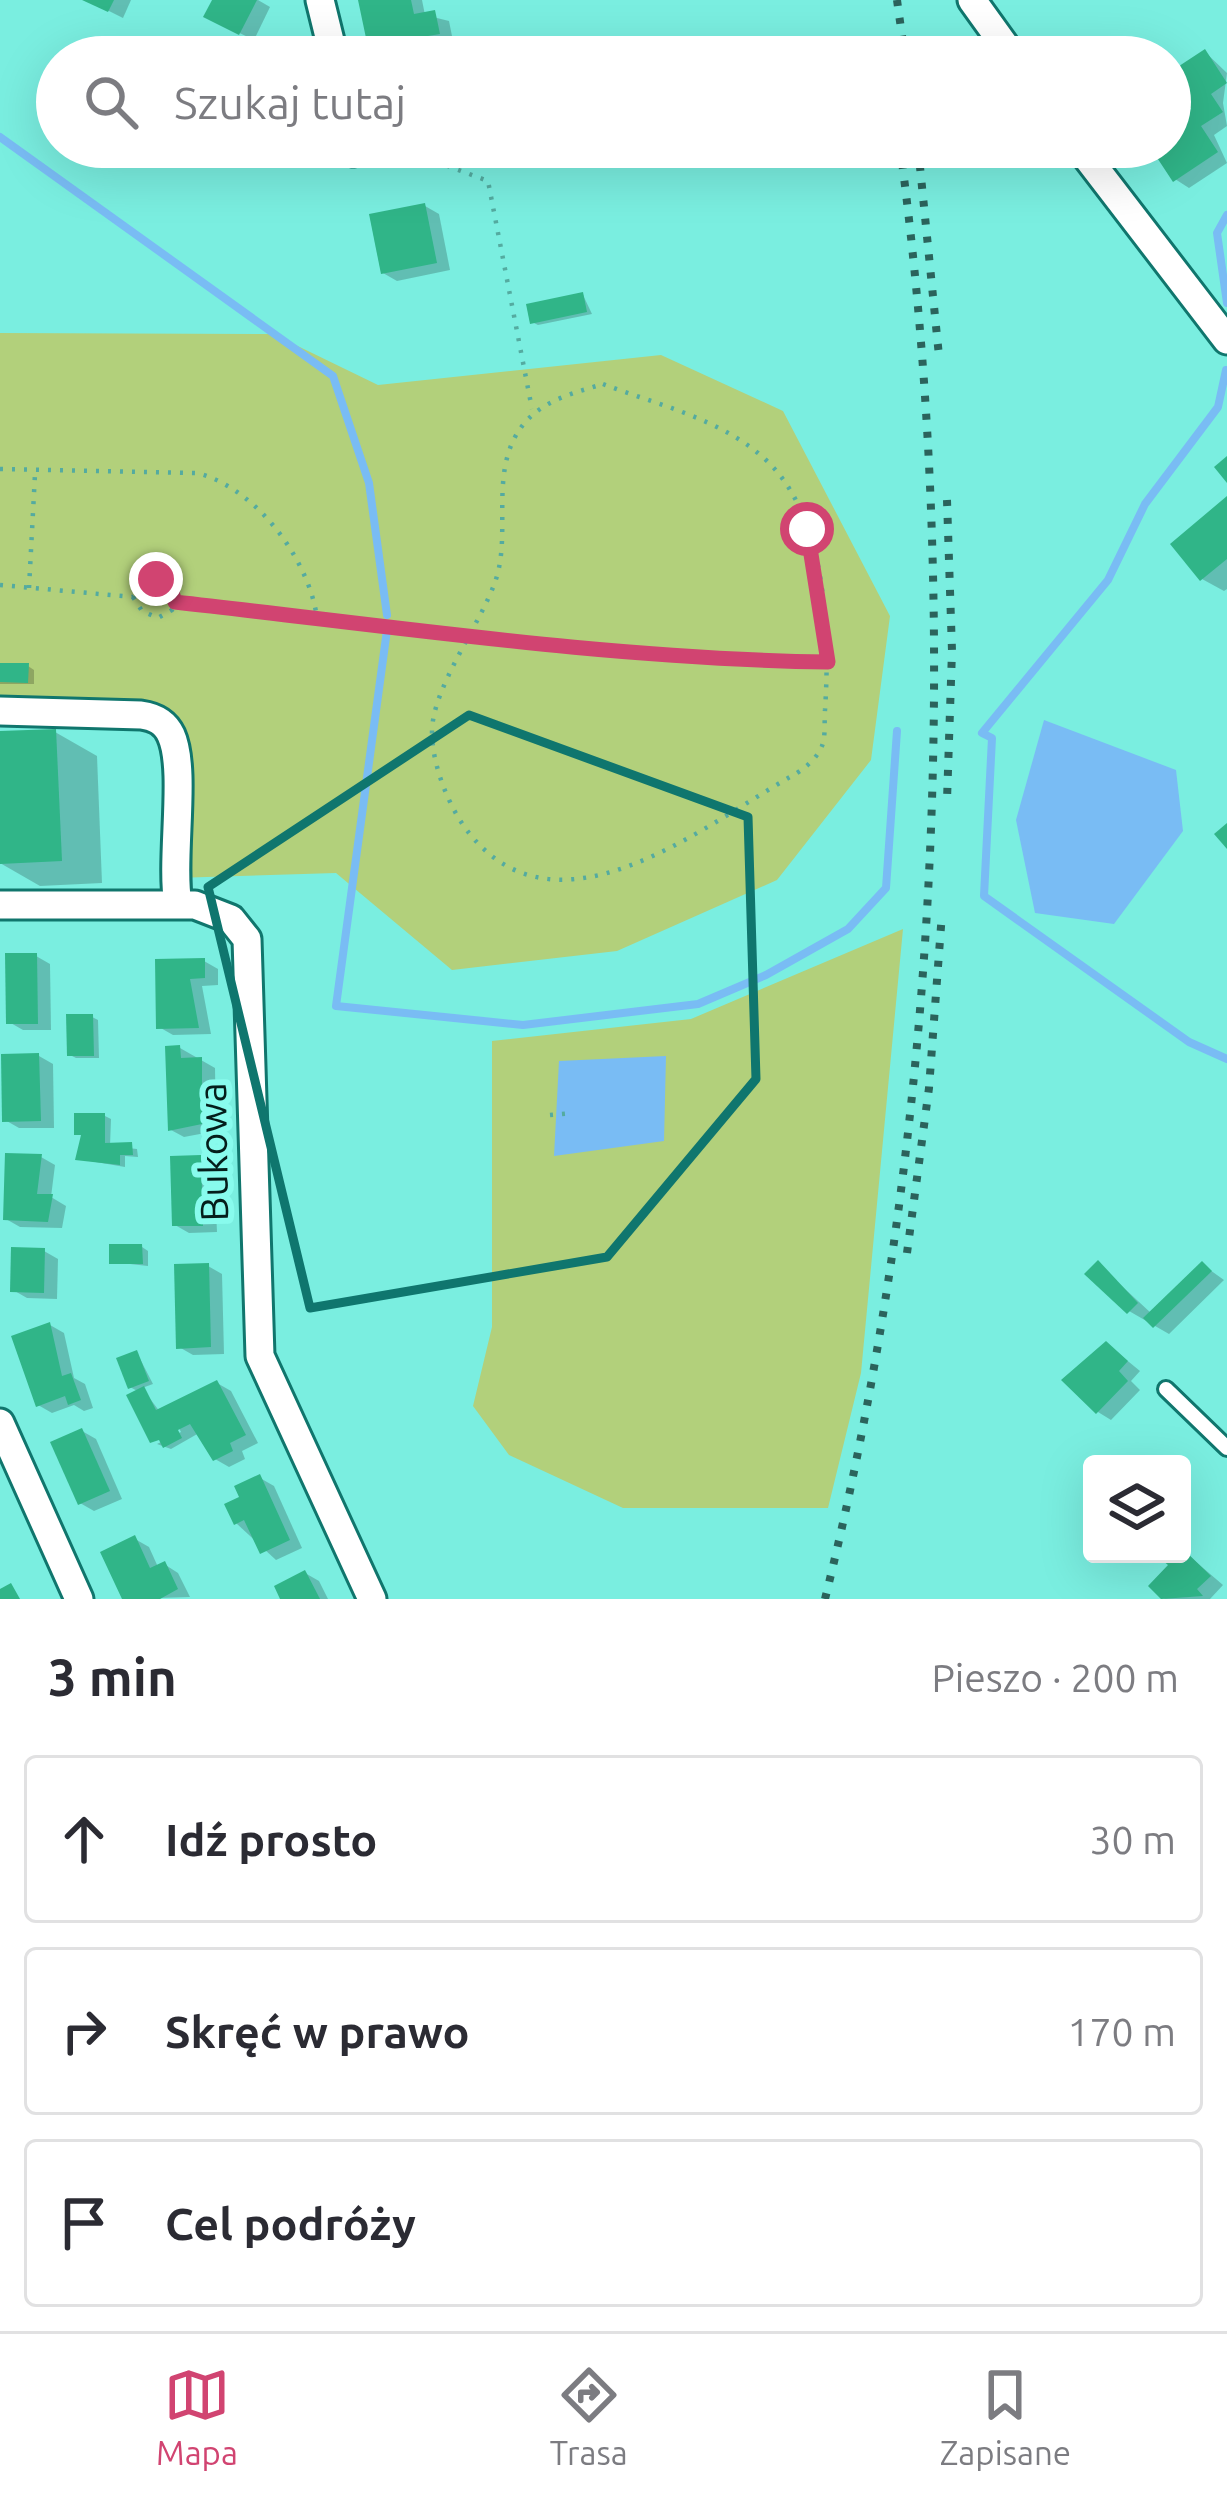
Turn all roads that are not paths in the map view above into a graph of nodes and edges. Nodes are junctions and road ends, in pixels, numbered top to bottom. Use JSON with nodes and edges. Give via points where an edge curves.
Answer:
{"nodes":[{"id":1,"x":320,"y":0,"type":"edge"},
{"id":2,"x":972,"y":0,"type":"edge"},
{"id":3,"x":329,"y":36,"type":"edge"},
{"id":4,"x":998,"y":36,"type":"edge"},
{"id":5,"x":1094,"y":168,"type":"edge"},
{"id":6,"x":1227,"y":340,"type":"edge"},
{"id":7,"x":0,"y":711,"type":"edge"},
{"id":8,"x":178,"y":904,"type":"junction"},
{"id":9,"x":0,"y":905,"type":"edge"},
{"id":10,"x":1166,"y":1389,"type":"dead end"},
{"id":11,"x":0,"y":1423,"type":"edge"},
{"id":12,"x":1227,"y":1448,"type":"edge"},
{"id":13,"x":79,"y":1599,"type":"edge"},
{"id":14,"x":372,"y":1599,"type":"edge"}],
"edges":[{"from":1,"to":3,"type":"street"},
{"from":2,"to":4,"type":"street"},
{"from":5,"to":6,"type":"street"},
{"from":7,"to":8,"type":"street","via":[[142,715],[167,728],[176,769]]},
{"from":8,"to":9,"type":"street","name":"Bukowa"},
{"from":8,"to":14,"type":"street","name":"Bukowa","via":[[231,919],[247,939],[260,1356]]},
{"from":10,"to":12,"type":"lane"},
{"from":11,"to":13,"type":"street"}]}
